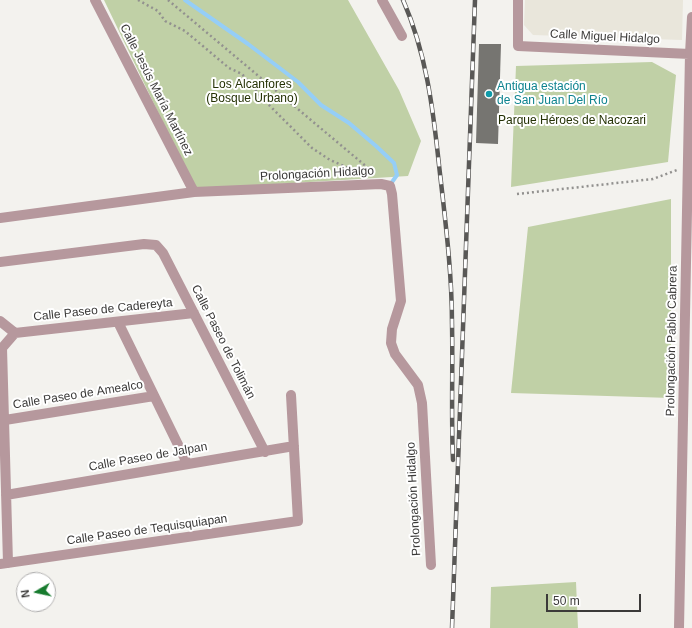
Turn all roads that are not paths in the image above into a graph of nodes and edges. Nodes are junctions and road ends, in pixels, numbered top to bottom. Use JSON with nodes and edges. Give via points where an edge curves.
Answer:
{"nodes":[{"id":1,"x":96,"y":0,"type":"edge"},
{"id":2,"x":382,"y":0,"type":"edge"},
{"id":3,"x":518,"y":0,"type":"edge"},
{"id":4,"x":692,"y":17,"type":"edge"},
{"id":5,"x":402,"y":36,"type":"dead end"},
{"id":6,"x":691,"y":54,"type":"edge"},
{"id":7,"x":194,"y":192,"type":"junction"},
{"id":8,"x":690,"y":194,"type":"edge"},
{"id":9,"x":0,"y":218,"type":"edge"},
{"id":10,"x":0,"y":262,"type":"edge"},
{"id":11,"x":689,"y":279,"type":"edge"},
{"id":12,"x":194,"y":313,"type":"junction"},
{"id":13,"x":0,"y":321,"type":"edge"},
{"id":14,"x":118,"y":322,"type":"junction"},
{"id":15,"x":15,"y":333,"type":"junction"},
{"id":16,"x":1,"y":348,"type":"edge"},
{"id":17,"x":688,"y":360,"type":"edge"},
{"id":18,"x":291,"y":395,"type":"dead end"},
{"id":19,"x":154,"y":396,"type":"junction"},
{"id":20,"x":5,"y":420,"type":"junction"},
{"id":21,"x":294,"y":446,"type":"junction"},
{"id":22,"x":264,"y":452,"type":"junction"},
{"id":23,"x":187,"y":463,"type":"junction"},
{"id":24,"x":6,"y":495,"type":"junction"},
{"id":25,"x":682,"y":496,"type":"junction"},
{"id":26,"x":692,"y":502,"type":"edge"},
{"id":27,"x":4,"y":564,"type":"edge"},
{"id":28,"x":431,"y":565,"type":"dead end"},
{"id":29,"x":679,"y":628,"type":"edge"}],
"edges":[{"from":1,"to":7,"type":"street","name":"Calle Jesús María Martínez"},
{"from":2,"to":5,"type":"street"},
{"from":3,"to":6,"type":"street","name":"Calle Miguel Hidalgo","via":[[518,46]]},
{"from":4,"to":6,"type":"street","name":"Prolongación Pablo Cabrera"},
{"from":6,"to":8,"type":"street","name":"Prolongación Pablo Cabrera","via":[[688,165]]},
{"from":7,"to":9,"type":"street","name":"Prolongación Hidalgo"},
{"from":7,"to":28,"type":"street","name":"Prolongación Hidalgo","via":[[380,184],[390,186],[401,301],[392,329],[391,343],[395,354],[418,385],[422,403]]},
{"from":8,"to":11,"type":"street","name":"Prolongación Pablo Cabrera"},
{"from":10,"to":12,"type":"street","name":"Calle Paseo de Tolimán","via":[[144,244],[156,245],[163,253]]},
{"from":11,"to":17,"type":"street","name":"Prolongación Pablo Cabrera"},
{"from":12,"to":14,"type":"street","name":"Calle Paseo de Cadereyta"},
{"from":12,"to":22,"type":"street","name":"Calle Paseo de Tolimán"},
{"from":13,"to":15,"type":"street"},
{"from":14,"to":15,"type":"street","name":"Calle Paseo de Cadereyta"},
{"from":14,"to":19,"type":"street"},
{"from":15,"to":16,"type":"street"},
{"from":16,"to":20,"type":"street"},
{"from":17,"to":25,"type":"street","name":"Prolongación Pablo Cabrera"},
{"from":18,"to":21,"type":"street"},
{"from":19,"to":20,"type":"street","name":"Calle Paseo de Amealco"},
{"from":19,"to":23,"type":"street"},
{"from":20,"to":24,"type":"street"},
{"from":21,"to":22,"type":"street","name":"Calle Paseo de Jalpan"},
{"from":21,"to":27,"type":"street","name":"Calle Paseo de Tequisquiapan","via":[[298,521]]},
{"from":22,"to":23,"type":"street","name":"Calle Paseo de Jalpan"},
{"from":23,"to":24,"type":"street","name":"Calle Paseo de Jalpan"},
{"from":24,"to":27,"type":"street"},
{"from":25,"to":26,"type":"street"},
{"from":25,"to":29,"type":"street","name":"Prolongación Pablo Cabrera"}]}
